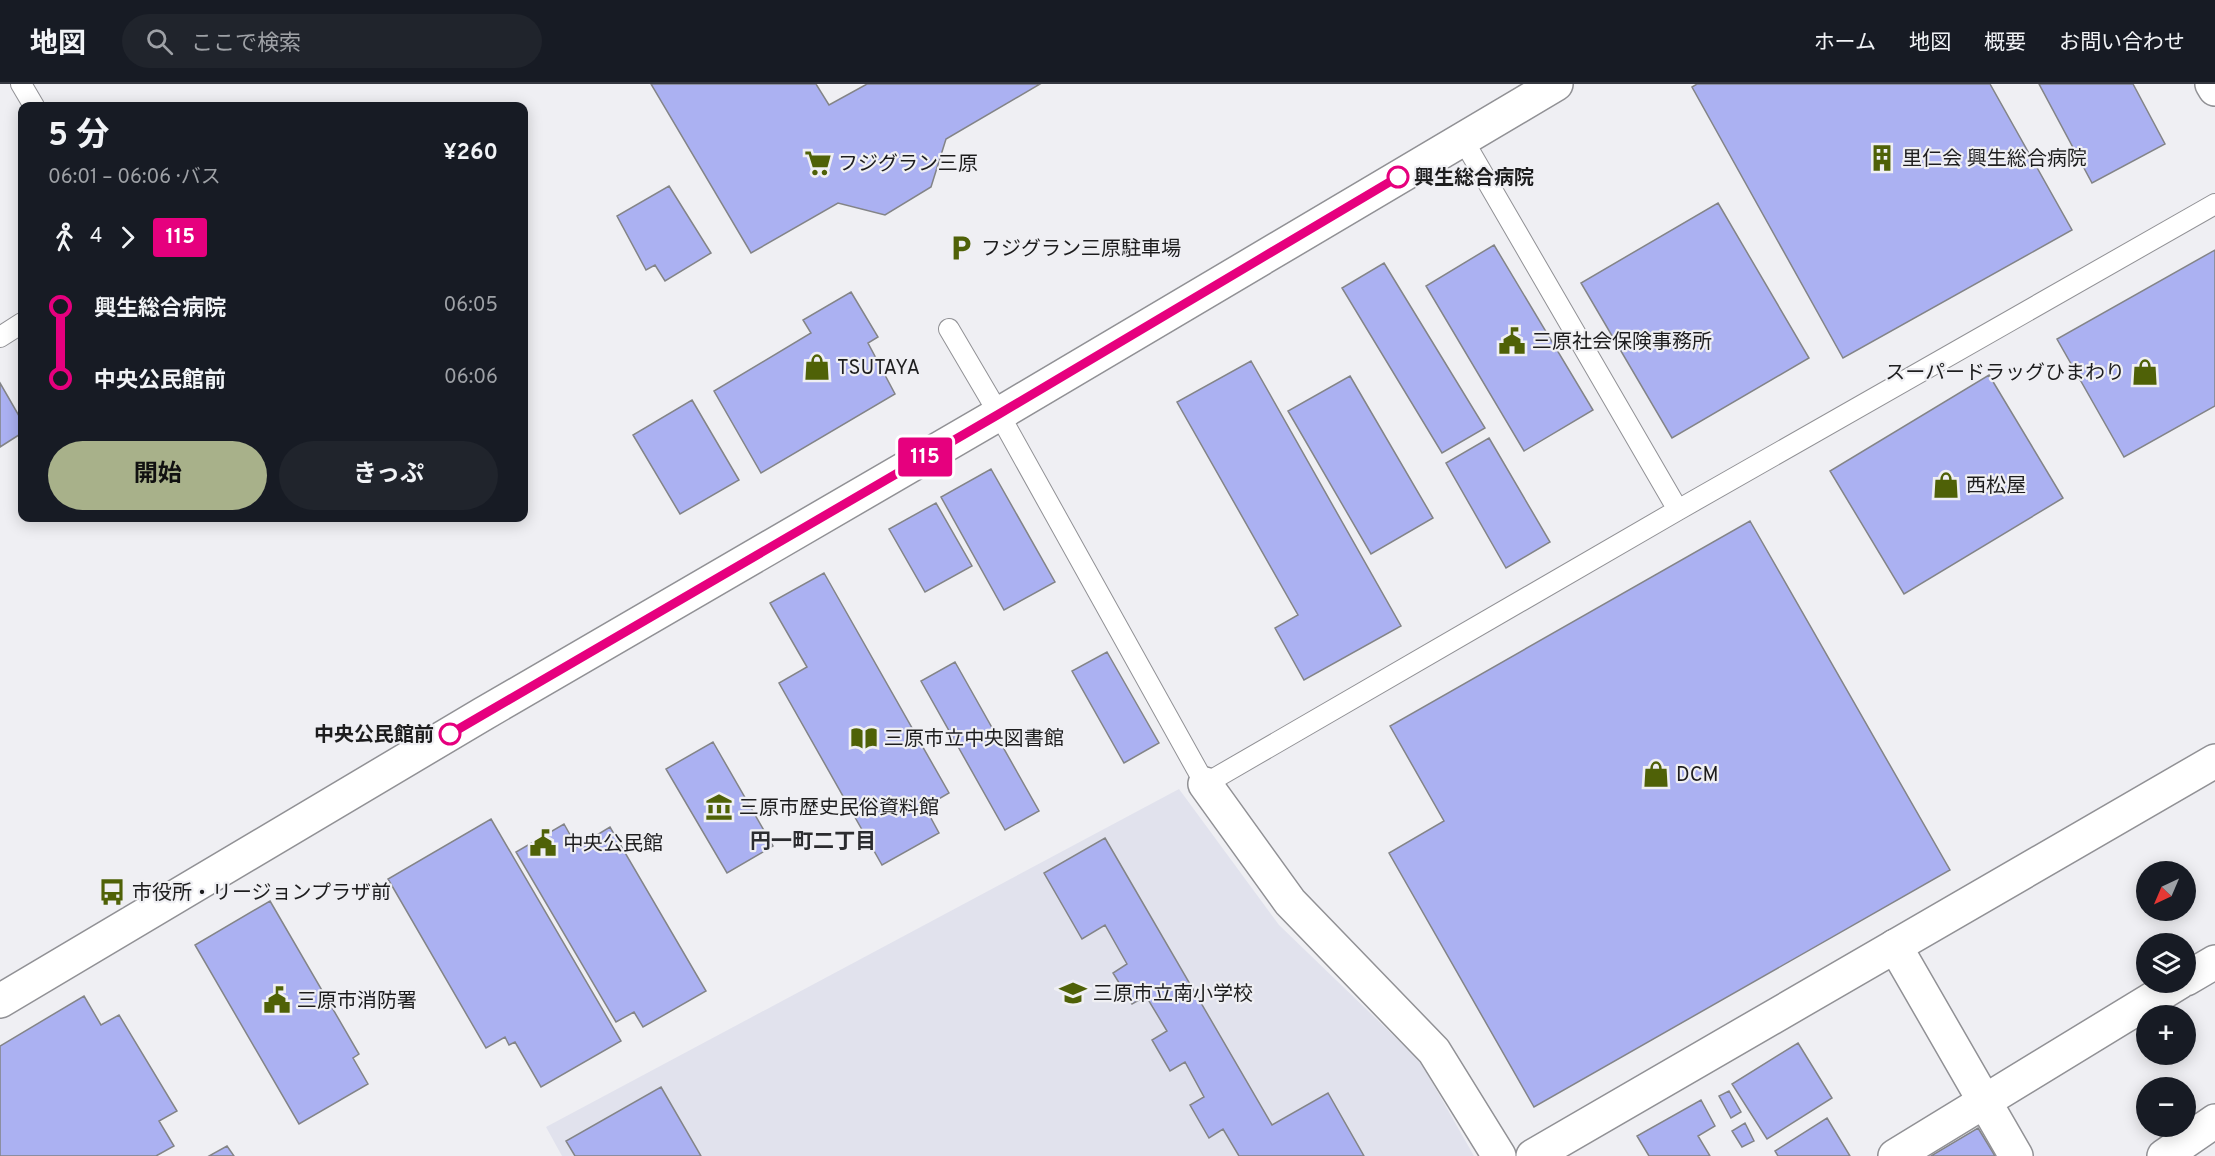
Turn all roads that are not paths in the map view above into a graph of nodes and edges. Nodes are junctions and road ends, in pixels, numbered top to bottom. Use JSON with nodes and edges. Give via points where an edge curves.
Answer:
{"nodes":[{"id":1,"x":21,"y":84,"type":"edge"},
{"id":2,"x":1556,"y":84,"type":"edge"},
{"id":3,"x":2212,"y":84,"type":"edge"},
{"id":4,"x":2215,"y":89,"type":"edge"},
{"id":5,"x":32,"y":102,"type":"edge"},
{"id":6,"x":1462,"y":138,"type":"junction"},
{"id":7,"x":2215,"y":204,"type":"edge"},
{"id":8,"x":18,"y":326,"type":"edge"},
{"id":9,"x":949,"y":329,"type":"dead end"},
{"id":10,"x":0,"y":337,"type":"edge"},
{"id":11,"x":999,"y":414,"type":"junction"},
{"id":12,"x":1678,"y":510,"type":"junction"},
{"id":13,"x":2215,"y":761,"type":"edge"},
{"id":14,"x":1205,"y":784,"type":"junction"},
{"id":15,"x":1895,"y":946,"type":"junction"},
{"id":16,"x":2215,"y":962,"type":"edge"},
{"id":17,"x":2196,"y":973,"type":"edge"},
{"id":18,"x":2162,"y":993,"type":"edge"},
{"id":19,"x":0,"y":1001,"type":"edge"},
{"id":20,"x":1984,"y":1101,"type":"junction"},
{"id":21,"x":2215,"y":1121,"type":"edge"},
{"id":22,"x":1499,"y":1156,"type":"edge"},
{"id":23,"x":1533,"y":1156,"type":"edge"},
{"id":24,"x":1895,"y":1156,"type":"edge"},
{"id":25,"x":2016,"y":1156,"type":"edge"},
{"id":26,"x":2163,"y":1156,"type":"edge"}],
"edges":[{"from":1,"to":5,"type":"lane"},
{"from":2,"to":6,"type":"street"},
{"from":3,"to":4,"type":"street"},
{"from":6,"to":11,"type":"street"},
{"from":6,"to":12,"type":"lane"},
{"from":7,"to":12,"type":"lane"},
{"from":8,"to":10,"type":"lane"},
{"from":9,"to":11,"type":"lane"},
{"from":11,"to":14,"type":"lane"},
{"from":11,"to":19,"type":"street"},
{"from":12,"to":14,"type":"lane"},
{"from":13,"to":15,"type":"street"},
{"from":14,"to":22,"type":"street","via":[[1290,902],[1434,1051]]},
{"from":15,"to":20,"type":"street"},
{"from":15,"to":23,"type":"street"},
{"from":16,"to":17,"type":"street"},
{"from":18,"to":20,"type":"street"},
{"from":20,"to":24,"type":"street"},
{"from":20,"to":25,"type":"street"},
{"from":21,"to":26,"type":"street"}]}
